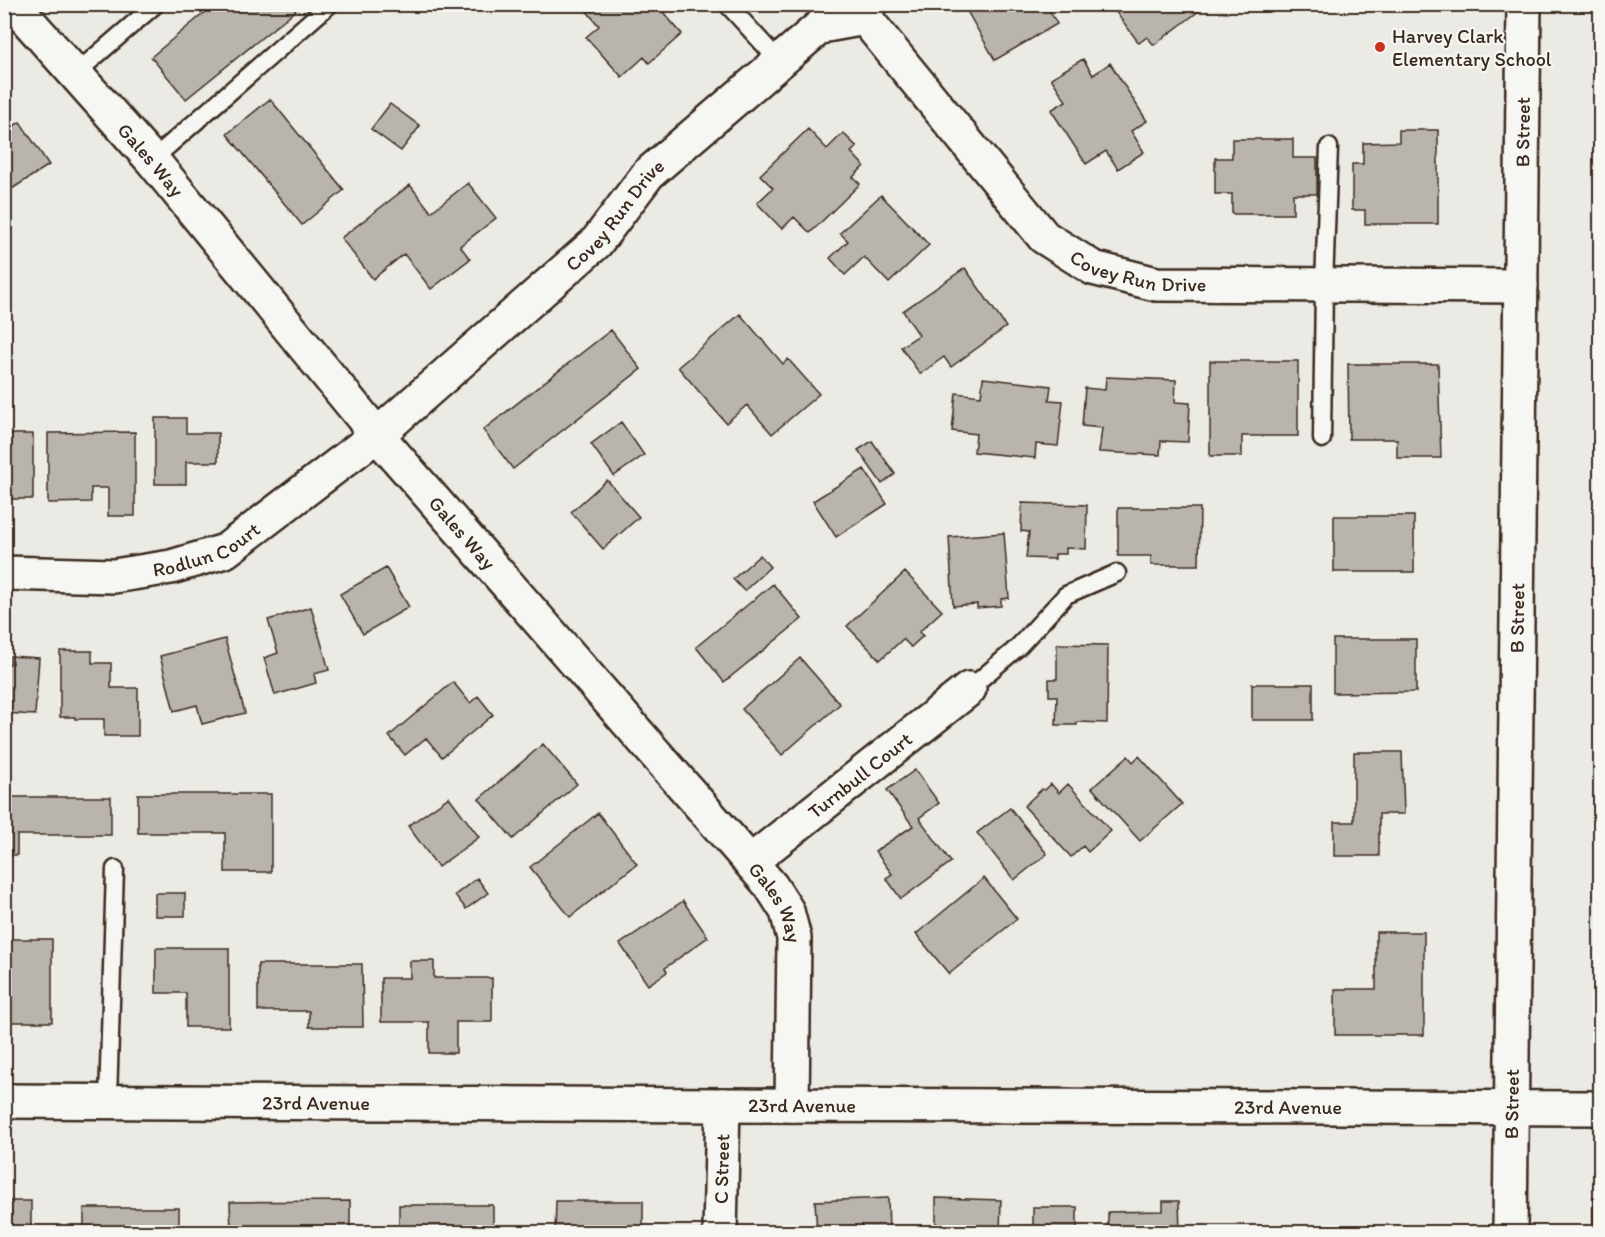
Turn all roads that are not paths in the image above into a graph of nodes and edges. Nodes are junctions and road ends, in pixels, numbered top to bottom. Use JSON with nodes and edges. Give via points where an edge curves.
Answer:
{"nodes":[{"id":1,"x":13,"y":4,"type":"edge"},
{"id":2,"x":156,"y":4,"type":"edge"},
{"id":3,"x":727,"y":4,"type":"edge"},
{"id":4,"x":1524,"y":4,"type":"edge"},
{"id":5,"x":325,"y":6,"type":"edge"},
{"id":6,"x":867,"y":11,"type":"edge"},
{"id":7,"x":780,"y":62,"type":"junction"},
{"id":8,"x":75,"y":74,"type":"junction"},
{"id":9,"x":1329,"y":147,"type":"dead end"},
{"id":10,"x":152,"y":160,"type":"junction"},
{"id":11,"x":1324,"y":285,"type":"junction"},
{"id":12,"x":1521,"y":286,"type":"junction"},
{"id":13,"x":377,"y":435,"type":"junction"},
{"id":14,"x":1322,"y":439,"type":"dead end"},
{"id":15,"x":4,"y":573,"type":"edge"},
{"id":16,"x":1117,"y":573,"type":"dead end"},
{"id":17,"x":969,"y":689,"type":"joint"},
{"id":18,"x":750,"y":862,"type":"junction"},
{"id":19,"x":115,"y":869,"type":"dead end"},
{"id":20,"x":4,"y":1101,"type":"edge"},
{"id":21,"x":108,"y":1101,"type":"junction"},
{"id":22,"x":723,"y":1105,"type":"junction"},
{"id":23,"x":792,"y":1105,"type":"junction"},
{"id":24,"x":1513,"y":1107,"type":"junction"},
{"id":25,"x":1600,"y":1108,"type":"edge"},
{"id":26,"x":720,"y":1233,"type":"edge"},
{"id":27,"x":1510,"y":1233,"type":"edge"}],
"edges":[{"from":1,"to":8,"type":"street","name":"Gales Way"},
{"from":2,"to":8,"type":"lane"},
{"from":3,"to":7,"type":"lane"},
{"from":4,"to":12,"type":"street","name":"B Street"},
{"from":5,"to":10,"type":"lane"},
{"from":6,"to":7,"type":"street","name":"Covey Run Drive","via":[[821,26]]},
{"from":6,"to":11,"type":"street","name":"Covey Run Drive","via":[[1044,237],[1093,268],[1156,284]]},
{"from":7,"to":13,"type":"street","name":"Covey Run Drive","via":[[648,174],[596,243]]},
{"from":8,"to":10,"type":"street","name":"Gales Way"},
{"from":9,"to":11,"type":"lane"},
{"from":10,"to":13,"type":"street","name":"Gales Way"},
{"from":11,"to":12,"type":"street","name":"Covey Run Drive"},
{"from":11,"to":14,"type":"lane"},
{"from":12,"to":24,"type":"street","name":"B Street"},
{"from":13,"to":15,"type":"street","name":"Rodlun Court","via":[[225,551],[171,567],[114,576]]},
{"from":13,"to":18,"type":"street","name":"Gales Way"},
{"from":16,"to":17,"type":"lane","via":[[1066,595],[1017,648]]},
{"from":17,"to":18,"type":"street","name":"Turnbull Court"},
{"from":18,"to":23,"type":"street","name":"Gales Way","via":[[787,911],[794,938]]},
{"from":19,"to":21,"type":"lane"},
{"from":20,"to":21,"type":"street","name":"23rd Avenue"},
{"from":21,"to":22,"type":"street","name":"23rd Avenue"},
{"from":22,"to":23,"type":"street","name":"23rd Avenue"},
{"from":22,"to":26,"type":"street","name":"C Street"},
{"from":23,"to":24,"type":"street","name":"23rd Avenue"},
{"from":24,"to":25,"type":"street","name":"23rd Avenue"},
{"from":24,"to":27,"type":"street","name":"B Street"}]}
